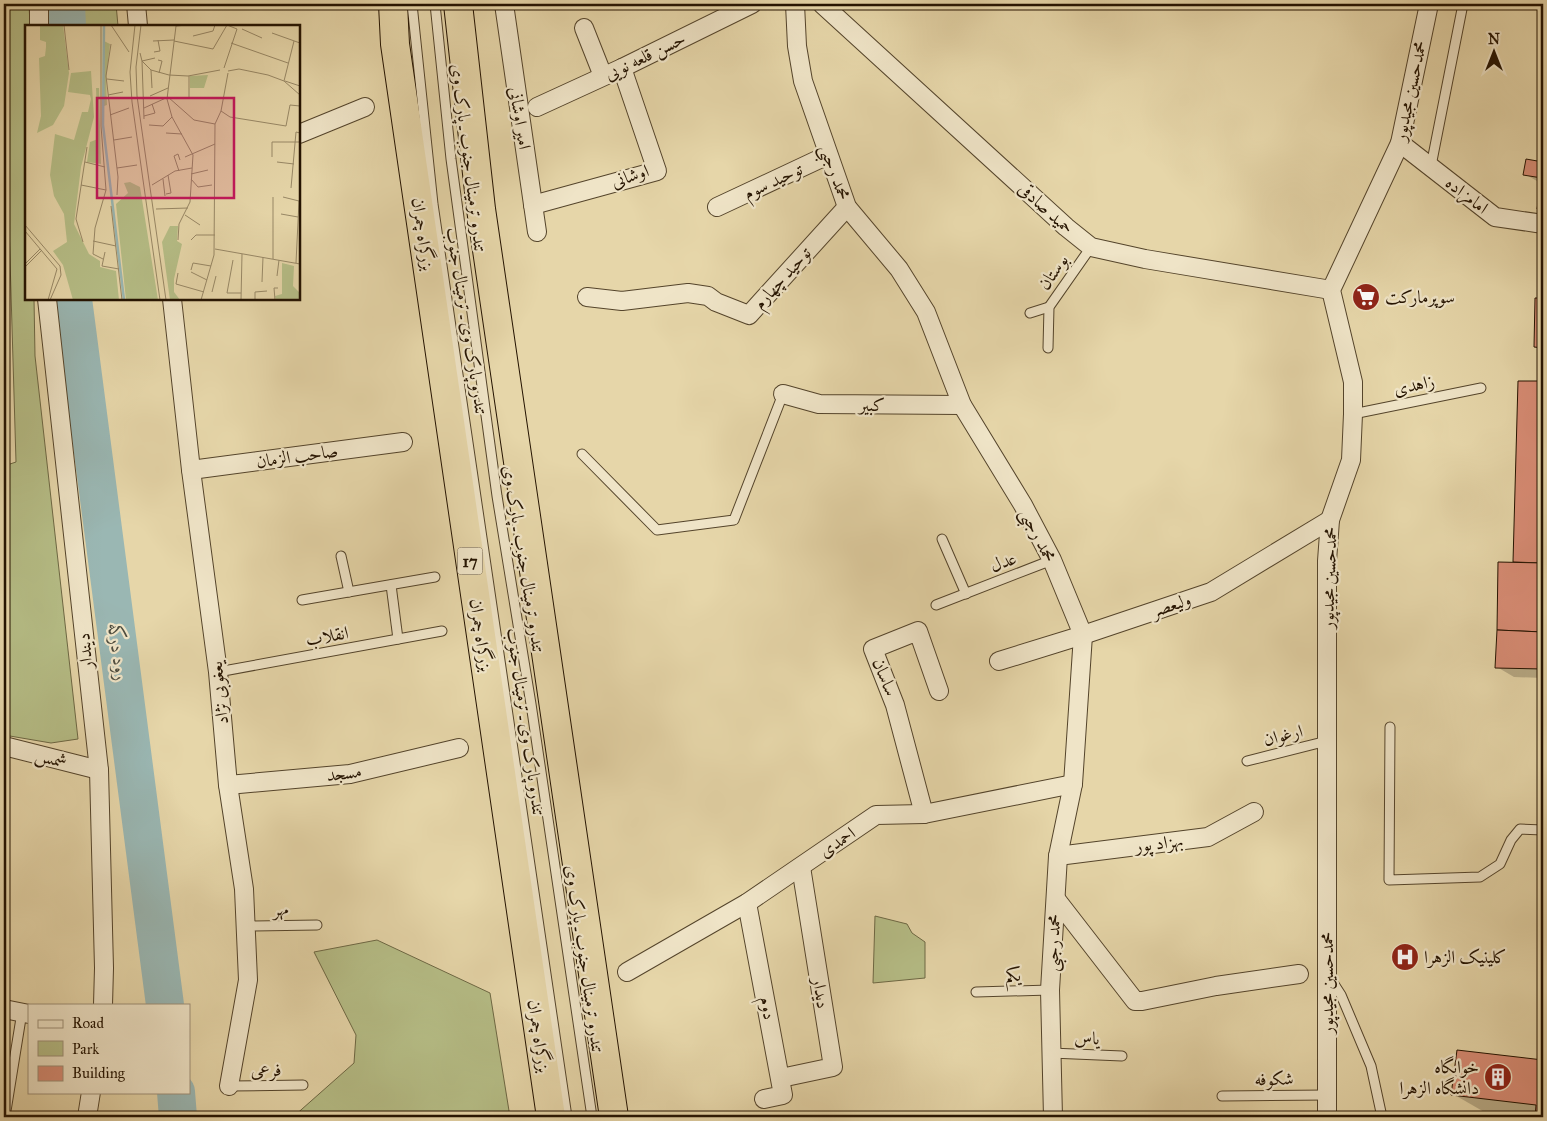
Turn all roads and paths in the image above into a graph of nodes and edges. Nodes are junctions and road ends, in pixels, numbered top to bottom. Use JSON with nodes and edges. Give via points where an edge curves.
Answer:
{"nodes":[{"id":1,"x":39,"y":4,"type":"edge"},
{"id":2,"x":136,"y":4,"type":"edge"},
{"id":3,"x":393,"y":4,"type":"edge"},
{"id":4,"x":412,"y":4,"type":"edge"},
{"id":5,"x":435,"y":4,"type":"edge"},
{"id":6,"x":458,"y":4,"type":"edge"},
{"id":7,"x":504,"y":4,"type":"edge"},
{"id":8,"x":752,"y":4,"type":"edge"},
{"id":9,"x":795,"y":4,"type":"edge"},
{"id":10,"x":822,"y":4,"type":"edge"},
{"id":11,"x":1429,"y":4,"type":"edge"},
{"id":12,"x":1464,"y":4,"type":"edge"},
{"id":13,"x":40,"y":25,"type":"edge"},
{"id":14,"x":138,"y":25,"type":"edge"},
{"id":15,"x":584,"y":28,"type":"dead end"},
{"id":16,"x":622,"y":68,"type":"junction"},
{"id":17,"x":603,"y":76,"type":"junction"},
{"id":18,"x":365,"y":107,"type":"dead end"},
{"id":19,"x":537,"y":107,"type":"dead end"},
{"id":20,"x":300,"y":134,"type":"edge"},
{"id":21,"x":1400,"y":143,"type":"junction"},
{"id":22,"x":828,"y":154,"type":"junction"},
{"id":23,"x":1431,"y":166,"type":"junction"},
{"id":24,"x":533,"y":205,"type":"junction"},
{"id":25,"x":717,"y":207,"type":"dead end"},
{"id":26,"x":847,"y":207,"type":"junction"},
{"id":27,"x":1543,"y":224,"type":"edge"},
{"id":28,"x":537,"y":232,"type":"dead end"},
{"id":29,"x":1091,"y":247,"type":"junction"},
{"id":30,"x":1331,"y":290,"type":"junction"},
{"id":31,"x":587,"y":297,"type":"dead end"},
{"id":32,"x":47,"y":300,"type":"edge"},
{"id":33,"x":172,"y":300,"type":"edge"},
{"id":34,"x":1049,"y":307,"type":"junction"},
{"id":35,"x":1030,"y":313,"type":"dead end"},
{"id":36,"x":1048,"y":348,"type":"dead end"},
{"id":37,"x":1482,"y":388,"type":"dead end"},
{"id":38,"x":783,"y":394,"type":"joint"},
{"id":39,"x":962,"y":405,"type":"junction"},
{"id":40,"x":1353,"y":414,"type":"junction"},
{"id":41,"x":403,"y":442,"type":"dead end"},
{"id":42,"x":582,"y":454,"type":"dead end"},
{"id":43,"x":191,"y":470,"type":"junction"},
{"id":44,"x":1330,"y":520,"type":"junction"},
{"id":45,"x":942,"y":539,"type":"dead end"},
{"id":46,"x":340,"y":556,"type":"dead end"},
{"id":47,"x":1052,"y":560,"type":"junction"},
{"id":48,"x":435,"y":577,"type":"dead end"},
{"id":49,"x":391,"y":585,"type":"junction"},
{"id":50,"x":349,"y":592,"type":"junction"},
{"id":51,"x":966,"y":594,"type":"junction"},
{"id":52,"x":302,"y":600,"type":"dead end"},
{"id":53,"x":936,"y":605,"type":"dead end"},
{"id":54,"x":442,"y":631,"type":"dead end"},
{"id":55,"x":1084,"y":635,"type":"junction"},
{"id":56,"x":398,"y":640,"type":"junction"},
{"id":57,"x":998,"y":661,"type":"dead end"},
{"id":58,"x":218,"y":672,"type":"junction"},
{"id":59,"x":939,"y":691,"type":"dead end"},
{"id":60,"x":1390,"y":726,"type":"dead end"},
{"id":61,"x":1327,"y":741,"type":"junction"},
{"id":62,"x":4,"y":746,"type":"edge"},
{"id":63,"x":459,"y":748,"type":"dead end"},
{"id":64,"x":1247,"y":761,"type":"dead end"},
{"id":65,"x":99,"y":770,"type":"junction"},
{"id":66,"x":1073,"y":784,"type":"junction"},
{"id":67,"x":228,"y":785,"type":"junction"},
{"id":68,"x":1254,"y":812,"type":"dead end"},
{"id":69,"x":924,"y":814,"type":"junction"},
{"id":70,"x":1543,"y":830,"type":"edge"},
{"id":71,"x":1058,"y":856,"type":"junction"},
{"id":72,"x":800,"y":867,"type":"junction"},
{"id":73,"x":1056,"y":899,"type":"junction"},
{"id":74,"x":747,"y":903,"type":"junction"},
{"id":75,"x":317,"y":925,"type":"dead end"},
{"id":76,"x":246,"y":926,"type":"junction"},
{"id":77,"x":627,"y":972,"type":"dead end"},
{"id":78,"x":1327,"y":973,"type":"junction"},
{"id":79,"x":1299,"y":974,"type":"dead end"},
{"id":80,"x":1050,"y":990,"type":"junction"},
{"id":81,"x":976,"y":992,"type":"dead end"},
{"id":82,"x":103,"y":1004,"type":"edge"},
{"id":83,"x":4,"y":1009,"type":"edge"},
{"id":84,"x":26,"y":1013,"type":"edge"},
{"id":85,"x":1051,"y":1053,"type":"junction"},
{"id":86,"x":1122,"y":1056,"type":"dead end"},
{"id":87,"x":781,"y":1078,"type":"junction"},
{"id":88,"x":302,"y":1085,"type":"dead end"},
{"id":89,"x":229,"y":1086,"type":"joint"},
{"id":90,"x":91,"y":1094,"type":"edge"},
{"id":91,"x":1327,"y":1095,"type":"junction"},
{"id":92,"x":1222,"y":1096,"type":"dead end"},
{"id":93,"x":764,"y":1099,"type":"dead end"},
{"id":94,"x":5,"y":1117,"type":"edge"},
{"id":95,"x":87,"y":1117,"type":"edge"},
{"id":96,"x":550,"y":1117,"type":"edge"},
{"id":97,"x":568,"y":1117,"type":"edge"},
{"id":98,"x":592,"y":1117,"type":"edge"},
{"id":99,"x":614,"y":1117,"type":"edge"},
{"id":100,"x":1053,"y":1117,"type":"edge"},
{"id":101,"x":1327,"y":1117,"type":"edge"},
{"id":102,"x":1382,"y":1117,"type":"edge"}],
"edges":[{"from":1,"to":13,"type":"street"},
{"from":2,"to":14,"type":"street"},
{"from":3,"to":96,"type":"highway","name":"بزرگراه چمران","number":"17","via":[[396,53]]},
{"from":4,"to":97,"type":"lane","name":"تندرو پارک وی ـ ترمینال جنوب","via":[[433,204]]},
{"from":5,"to":98,"type":"lane","name":"تندرو ترمینال جنوب ـ پارک وی","via":[[451,159],[496,486]]},
{"from":6,"to":99,"type":"highway","via":[[481,209]]},
{"from":7,"to":24,"type":"street","name":"امیر اوشانی"},
{"from":8,"to":16,"type":"street","name":"حسن قلعه نویی"},
{"from":9,"to":22,"type":"street","name":"محمد رجبی","via":[[803,80]]},
{"from":10,"to":29,"type":"street","name":"حمید صادقی"},
{"from":11,"to":21,"type":"street","name":"محمدحسین مجیدپور"},
{"from":12,"to":23,"type":"lane"},
{"from":15,"to":17,"type":"street"},
{"from":16,"to":17,"type":"street","name":"حسن قلعه نویی"},
{"from":16,"to":24,"type":"street","name":"اوشانی","via":[[657,171]]},
{"from":17,"to":19,"type":"street","name":"حسن قلعه نویی"},
{"from":18,"to":20,"type":"street"},
{"from":21,"to":23,"type":"street","name":"امامزاده"},
{"from":21,"to":30,"type":"street","name":"محمدحسین مجیدپور"},
{"from":22,"to":25,"type":"street","name":"توحید سوم"},
{"from":22,"to":26,"type":"street","name":"محمد رجبی"},
{"from":23,"to":27,"type":"street","name":"امامزاده","via":[[1495,217]]},
{"from":24,"to":28,"type":"street","name":"امیر اوشانی"},
{"from":26,"to":31,"type":"street","name":"توحید چهارم","via":[[749,315],[708,296],[688,293],[622,300]]},
{"from":26,"to":39,"type":"street","name":"محمد رجبی","via":[[899,269],[926,312]]},
{"from":29,"to":30,"type":"street","name":"حمید صادقی","via":[[1164,263]]},
{"from":29,"to":34,"type":"lane","name":"بوستان"},
{"from":30,"to":40,"type":"street","name":"محمدحسین مجیدپور","via":[[1353,382]]},
{"from":32,"to":65,"type":"street","name":"دیندار"},
{"from":33,"to":43,"type":"street","name":"یعغوبی نژاد"},
{"from":34,"to":35,"type":"lane"},
{"from":34,"to":36,"type":"lane","name":"بوستان"},
{"from":37,"to":40,"type":"lane","name":"زاهدی"},
{"from":38,"to":39,"type":"street","name":"کبیر","via":[[819,404]]},
{"from":38,"to":42,"type":"lane","via":[[734,520],[657,530]]},
{"from":39,"to":47,"type":"street","name":"محمد رجبی","via":[[1023,505]]},
{"from":40,"to":44,"type":"street","name":"محمدحسین مجیدپور","via":[[1351,460]]},
{"from":41,"to":43,"type":"street","name":"صاحب الزمان"},
{"from":43,"to":58,"type":"street","name":"یعغوبی نژاد"},
{"from":44,"to":55,"type":"street","name":"ولیعصر","via":[[1211,592]]},
{"from":44,"to":61,"type":"street","name":"محمدحسین مجیدپور"},
{"from":45,"to":51,"type":"lane"},
{"from":46,"to":50,"type":"lane"},
{"from":47,"to":51,"type":"lane","name":"عدل"},
{"from":47,"to":55,"type":"street","name":"محمد رجبی"},
{"from":48,"to":49,"type":"lane"},
{"from":49,"to":50,"type":"lane"},
{"from":49,"to":56,"type":"lane"},
{"from":50,"to":52,"type":"lane"},
{"from":51,"to":53,"type":"lane","name":"عدل"},
{"from":54,"to":56,"type":"lane","name":"انقلاب"},
{"from":55,"to":57,"type":"street","name":"ولیعصر"},
{"from":55,"to":66,"type":"street","name":"محمد رجبی"},
{"from":56,"to":58,"type":"lane","name":"انقلاب"},
{"from":58,"to":67,"type":"street","name":"یعغوبی نژاد"},
{"from":59,"to":69,"type":"street","name":"ساسان","via":[[918,631],[873,649],[896,705]]},
{"from":60,"to":70,"type":"lane","via":[[1389,880],[1480,877],[1500,864],[1510,840],[1520,829]]},
{"from":61,"to":64,"type":"lane","name":"ارغوان"},
{"from":61,"to":78,"type":"street","name":"محمدحسین مجیدپور"},
{"from":62,"to":65,"type":"street","name":"شمس"},
{"from":63,"to":67,"type":"street","name":"مسجد","via":[[350,774]]},
{"from":65,"to":82,"type":"street","name":"دیندار"},
{"from":66,"to":69,"type":"street","name":"احمدی"},
{"from":66,"to":71,"type":"street","name":"محمد رجبی"},
{"from":67,"to":76,"type":"street","name":"یعغوبی نژاد","via":[[244,889]]},
{"from":68,"to":71,"type":"street","name":"بهزاد پور","via":[[1208,837]]},
{"from":69,"to":72,"type":"street","name":"احمدی","via":[[876,815]]},
{"from":71,"to":73,"type":"street","name":"محمد رجبی"},
{"from":72,"to":74,"type":"street","name":"احمدی"},
{"from":72,"to":87,"type":"street","name":"دیدار","via":[[834,1067]]},
{"from":73,"to":79,"type":"street","via":[[1135,1001]]},
{"from":73,"to":80,"type":"street","name":"محمد رجبی"},
{"from":74,"to":77,"type":"street","name":"احمدی"},
{"from":74,"to":87,"type":"street","name":"دوم"},
{"from":75,"to":76,"type":"lane","name":"مهر"},
{"from":76,"to":89,"type":"street","name":"یعغوبی نژاد","via":[[248,980]]},
{"from":78,"to":91,"type":"street","name":"محمدحسین مجیدپور"},
{"from":78,"to":102,"type":"lane","via":[[1341,995],[1371,1066]]},
{"from":80,"to":81,"type":"lane","name":"یکم"},
{"from":80,"to":85,"type":"street","name":"محمد رجبی"},
{"from":83,"to":84,"type":"street"},
{"from":84,"to":94,"type":"lane"},
{"from":85,"to":86,"type":"lane","name":"یاس"},
{"from":85,"to":100,"type":"street","name":"محمد رجبی"},
{"from":87,"to":93,"type":"street","name":"دوم","via":[[783,1095]]},
{"from":88,"to":89,"type":"lane","name":"فرعی"},
{"from":90,"to":95,"type":"street"},
{"from":91,"to":92,"type":"lane","name":"شکوفه"},
{"from":91,"to":101,"type":"street","name":"محمدحسین مجیدپور"}]}
